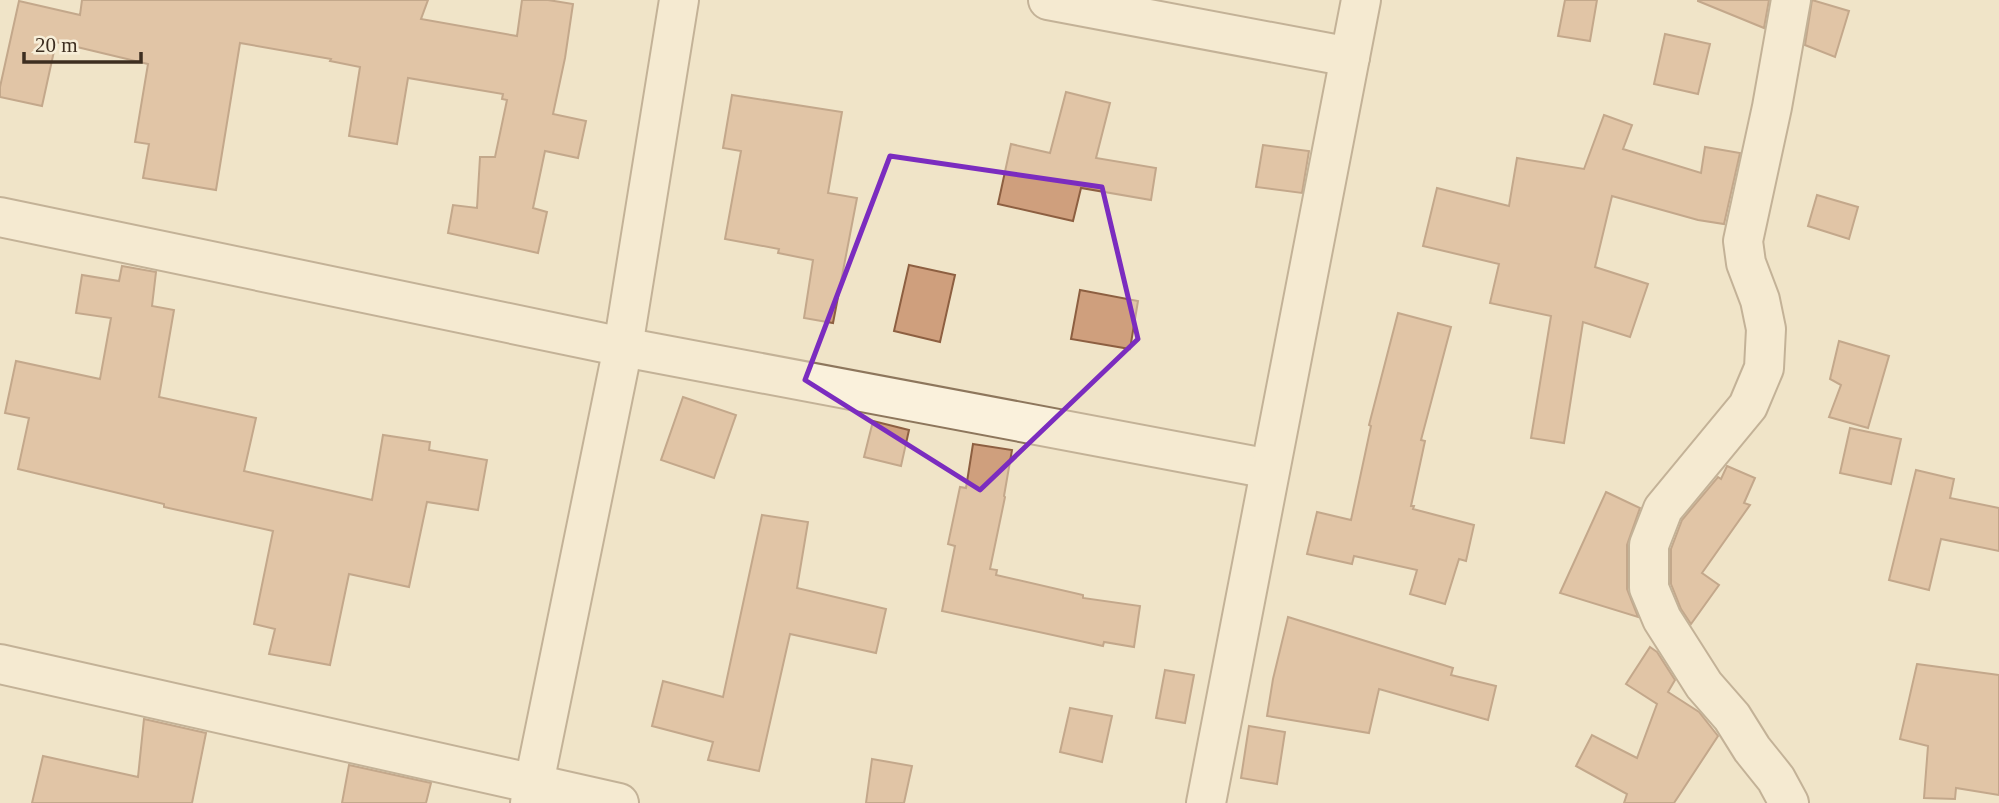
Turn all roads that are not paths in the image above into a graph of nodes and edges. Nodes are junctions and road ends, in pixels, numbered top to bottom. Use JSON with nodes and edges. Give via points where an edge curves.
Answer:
{"nodes":[{"id":1,"x":679,"y":0,"type":"edge"},
{"id":2,"x":1048,"y":0,"type":"edge"},
{"id":3,"x":1361,"y":0,"type":"edge"},
{"id":4,"x":1791,"y":0,"type":"edge"},
{"id":5,"x":1350,"y":57,"type":"junction"},
{"id":6,"x":0,"y":217,"type":"edge"},
{"id":7,"x":623,"y":347,"type":"junction"},
{"id":8,"x":1270,"y":469,"type":"junction"},
{"id":9,"x":0,"y":664,"type":"edge"},
{"id":10,"x":531,"y":794,"type":"edge"},
{"id":11,"x":619,"y":803,"type":"edge"},
{"id":12,"x":1206,"y":803,"type":"edge"},
{"id":13,"x":1788,"y":803,"type":"edge"}],
"edges":[{"from":1,"to":7,"type":"street"},
{"from":2,"to":5,"type":"street"},
{"from":3,"to":5,"type":"street"},
{"from":4,"to":13,"type":"street","via":[[1743,241],[1766,329],[1764,368],[1748,406],[1663,509],[1649,545],[1649,588],[1662,619],[1704,685],[1776,779]]},
{"from":5,"to":8,"type":"street"},
{"from":6,"to":7,"type":"street"},
{"from":7,"to":8,"type":"street"},
{"from":7,"to":10,"type":"street"},
{"from":8,"to":12,"type":"street"},
{"from":9,"to":10,"type":"street"},
{"from":10,"to":11,"type":"street"}]}
